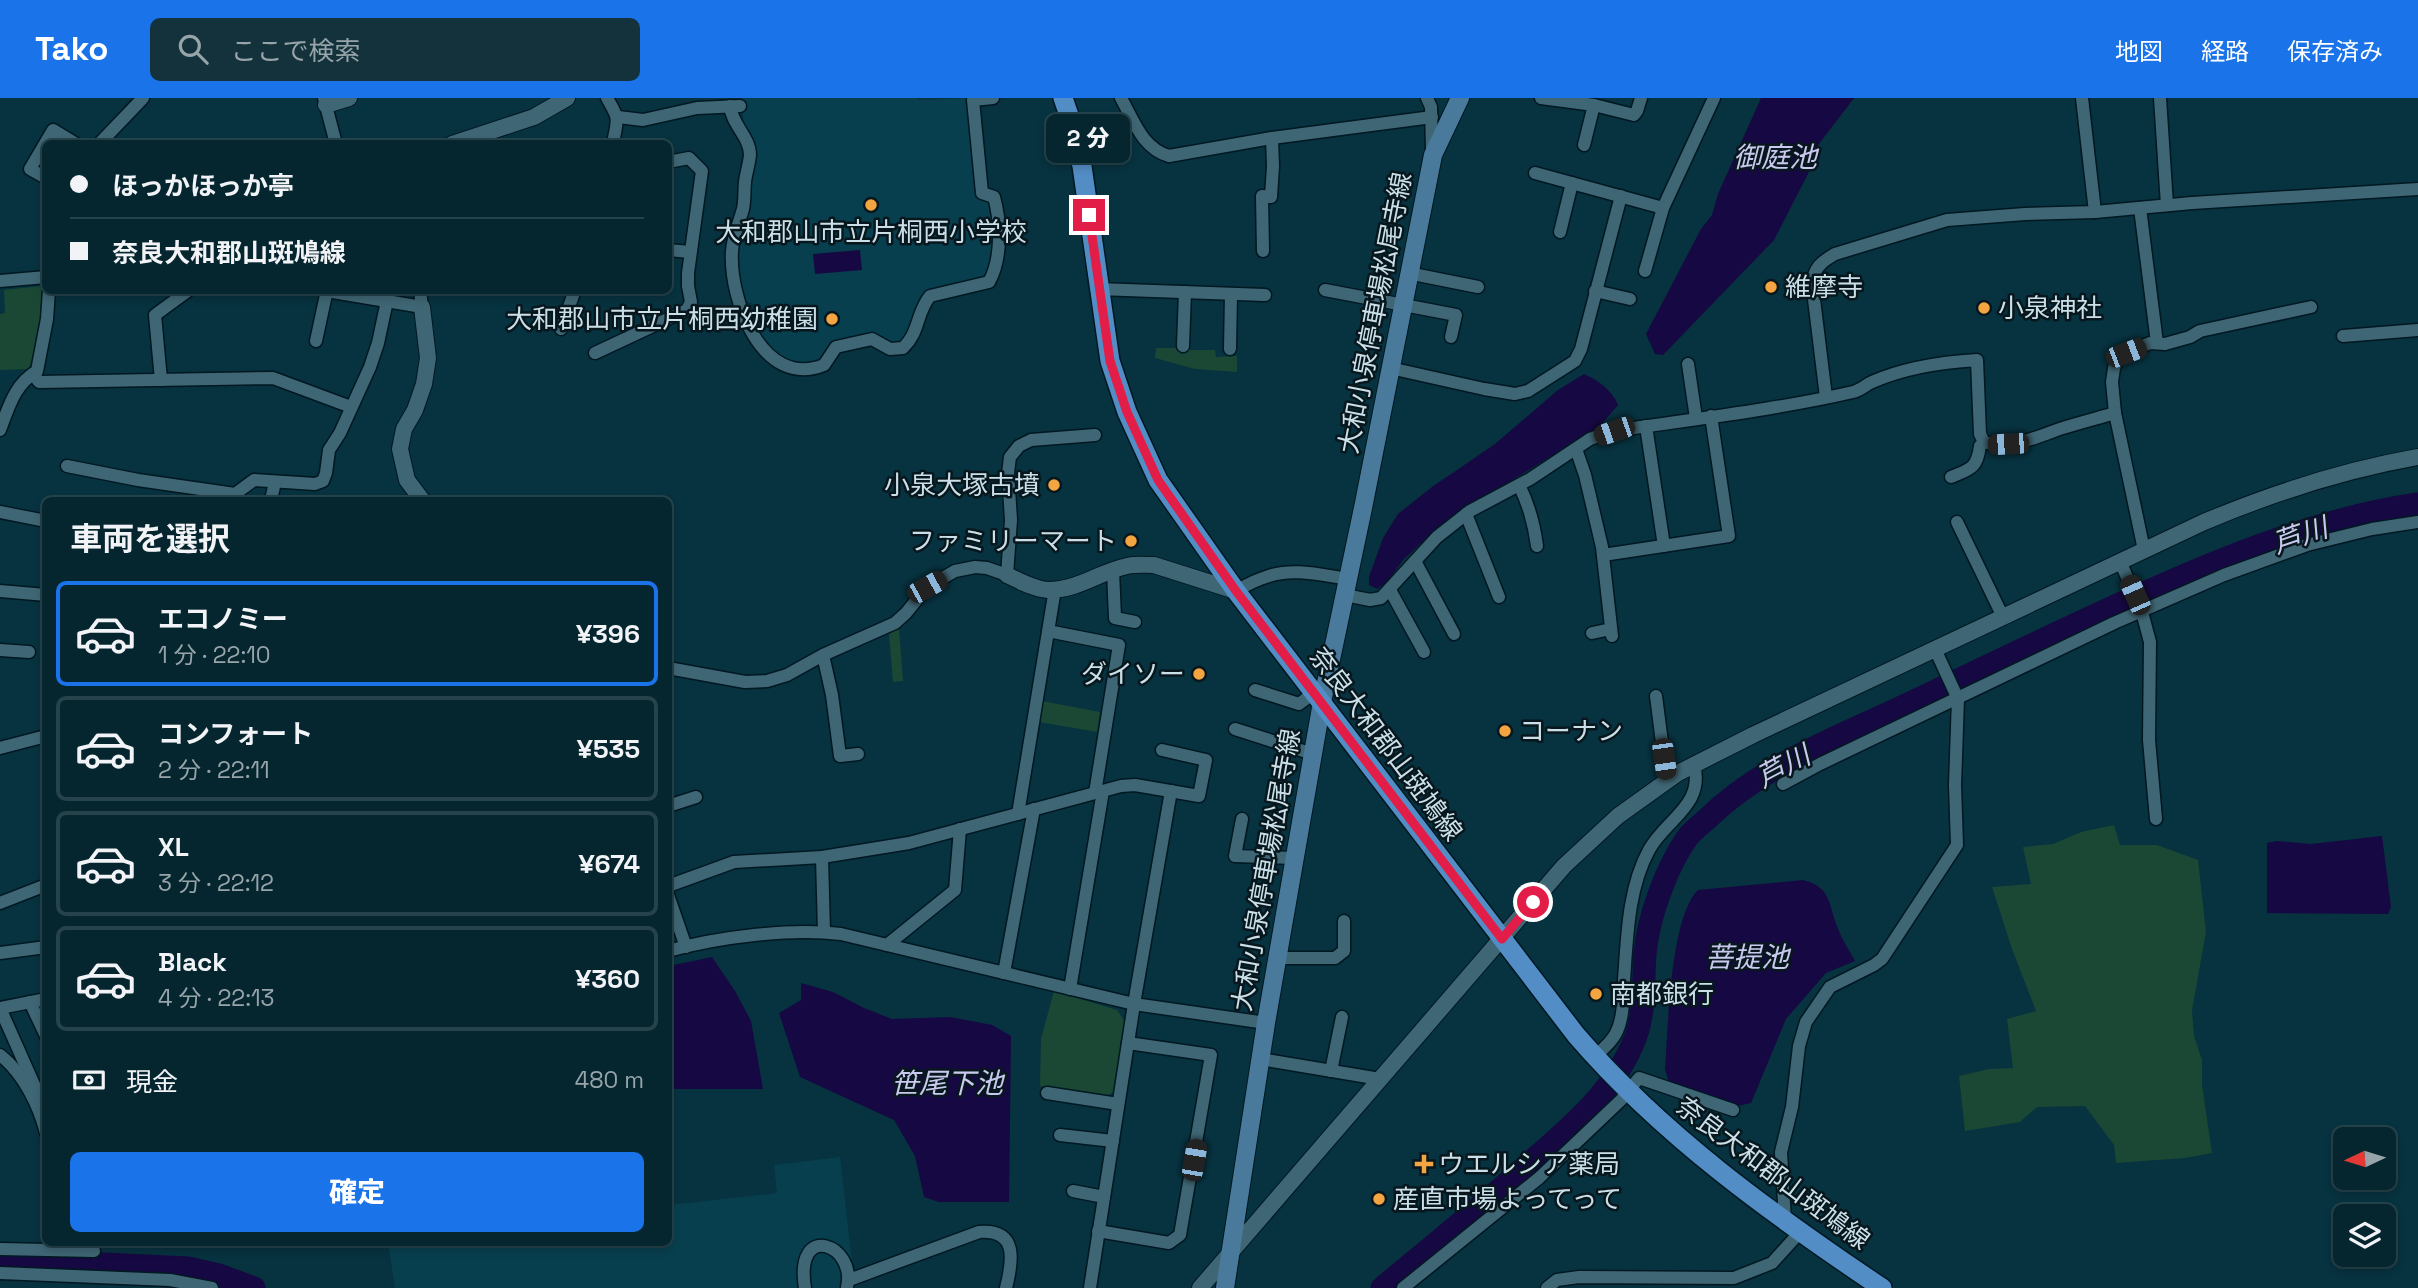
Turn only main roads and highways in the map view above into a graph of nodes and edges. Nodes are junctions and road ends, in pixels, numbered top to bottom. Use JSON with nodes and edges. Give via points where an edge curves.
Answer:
{"nodes":[{"id":1,"x":1063,"y":98,"type":"edge"},
{"id":2,"x":1460,"y":98,"type":"edge"},
{"id":3,"x":1318,"y":697,"type":"junction"},
{"id":4,"x":1871,"y":1285,"type":"edge"},
{"id":5,"x":1225,"y":1288,"type":"edge"}],
"edges":[{"from":1,"to":3,"type":"main road","name":"奈良大和郡山斑鳩線","via":[[1082,166],[1110,361],[1127,412],[1158,480]]},
{"from":2,"to":3,"type":"main road","name":"大和小泉停車場松尾寺線","via":[[1433,155],[1346,587]]},
{"from":3,"to":4,"type":"main road","name":"奈良大和郡山斑鳩線","via":[[1598,1060],[1713,1167]]},
{"from":3,"to":5,"type":"main road","name":"大和小泉停車場松尾寺線","via":[[1313,754]]}]}
